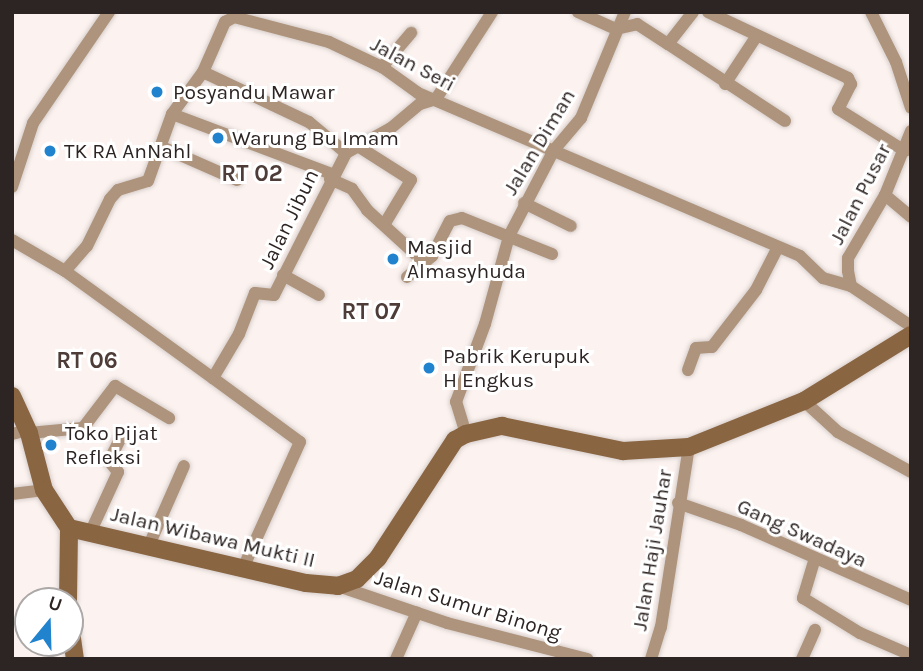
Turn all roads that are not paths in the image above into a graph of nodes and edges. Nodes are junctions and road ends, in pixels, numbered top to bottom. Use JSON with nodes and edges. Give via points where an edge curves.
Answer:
{"nodes":[{"id":1,"x":109,"y":12,"type":"edge"},
{"id":2,"x":492,"y":12,"type":"edge"},
{"id":3,"x":578,"y":12,"type":"edge"},
{"id":4,"x":625,"y":12,"type":"edge"},
{"id":5,"x":693,"y":12,"type":"edge"},
{"id":6,"x":708,"y":12,"type":"edge"},
{"id":7,"x":871,"y":12,"type":"edge"},
{"id":8,"x":616,"y":29,"type":"junction"},
{"id":9,"x":411,"y":33,"type":"dead end"},
{"id":10,"x":756,"y":37,"type":"junction"},
{"id":11,"x":668,"y":44,"type":"junction"},
{"id":12,"x":382,"y":68,"type":"junction"},
{"id":13,"x":202,"y":72,"type":"junction"},
{"id":14,"x":725,"y":84,"type":"junction"},
{"id":15,"x":436,"y":99,"type":"junction"},
{"id":16,"x":911,"y":108,"type":"edge"},
{"id":17,"x":172,"y":114,"type":"junction"},
{"id":18,"x":785,"y":121,"type":"dead end"},
{"id":19,"x":911,"y":131,"type":"edge"},
{"id":20,"x":162,"y":147,"type":"junction"},
{"id":21,"x":351,"y":149,"type":"junction"},
{"id":22,"x":554,"y":150,"type":"junction"},
{"id":23,"x":905,"y":151,"type":"junction"},
{"id":24,"x":331,"y":177,"type":"junction"},
{"id":25,"x":237,"y":180,"type":"dead end"},
{"id":26,"x":12,"y":187,"type":"edge"},
{"id":27,"x":885,"y":195,"type":"junction"},
{"id":28,"x":524,"y":203,"type":"junction"},
{"id":29,"x":911,"y":217,"type":"edge"},
{"id":30,"x":384,"y":225,"type":"junction"},
{"id":31,"x":571,"y":226,"type":"dead end"},
{"id":32,"x":509,"y":236,"type":"junction"},
{"id":33,"x":12,"y":240,"type":"edge"},
{"id":34,"x":778,"y":247,"type":"junction"},
{"id":35,"x":552,"y":254,"type":"dead end"},
{"id":36,"x":425,"y":263,"type":"junction"},
{"id":37,"x":65,"y":271,"type":"junction"},
{"id":38,"x":283,"y":275,"type":"junction"},
{"id":39,"x":407,"y":276,"type":"dead end"},
{"id":40,"x":851,"y":286,"type":"junction"},
{"id":41,"x":319,"y":295,"type":"dead end"},
{"id":42,"x":911,"y":326,"type":"edge"},
{"id":43,"x":911,"y":335,"type":"edge"},
{"id":44,"x":688,"y":370,"type":"dead end"},
{"id":45,"x":213,"y":378,"type":"junction"},
{"id":46,"x":12,"y":396,"type":"edge"},
{"id":47,"x":804,"y":401,"type":"junction"},
{"id":48,"x":169,"y":418,"type":"dead end"},
{"id":49,"x":23,"y":432,"type":"edge"},
{"id":50,"x":466,"y":434,"type":"junction"},
{"id":51,"x":122,"y":436,"type":"dead end"},
{"id":52,"x":689,"y":447,"type":"junction"},
{"id":53,"x":184,"y":466,"type":"dead end"},
{"id":54,"x":911,"y":472,"type":"edge"},
{"id":55,"x":44,"y":490,"type":"junction"},
{"id":56,"x":12,"y":494,"type":"edge"},
{"id":57,"x":678,"y":503,"type":"junction"},
{"id":58,"x":69,"y":528,"type":"junction"},
{"id":59,"x":91,"y":531,"type":"junction"},
{"id":60,"x":150,"y":543,"type":"junction"},
{"id":61,"x":816,"y":558,"type":"junction"},
{"id":62,"x":244,"y":566,"type":"junction"},
{"id":63,"x":338,"y":586,"type":"junction"},
{"id":64,"x":68,"y":587,"type":"edge"},
{"id":65,"x":911,"y":600,"type":"edge"},
{"id":66,"x":416,"y":612,"type":"junction"},
{"id":67,"x":815,"y":629,"type":"dead end"},
{"id":68,"x":911,"y":655,"type":"edge"},
{"id":69,"x":396,"y":659,"type":"edge"},
{"id":70,"x":587,"y":659,"type":"edge"},
{"id":71,"x":651,"y":659,"type":"edge"},
{"id":72,"x":802,"y":659,"type":"edge"}],
"edges":[{"from":1,"to":26,"type":"street","via":[[61,75],[33,123]]},
{"from":2,"to":15,"type":"street"},
{"from":3,"to":8,"type":"street"},
{"from":4,"to":8,"type":"street","name":"Jalan Diman"},
{"from":5,"to":11,"type":"street"},
{"from":6,"to":10,"type":"street"},
{"from":7,"to":16,"type":"street"},
{"from":8,"to":11,"type":"street","via":[[637,24]]},
{"from":8,"to":22,"type":"street","name":"Jalan Diman","via":[[581,118]]},
{"from":9,"to":12,"type":"street"},
{"from":10,"to":14,"type":"street"},
{"from":10,"to":23,"type":"street","via":[[848,78],[850,84],[838,109]]},
{"from":11,"to":14,"type":"street"},
{"from":12,"to":13,"type":"street","name":"Jalan Seri","via":[[329,42],[234,16],[225,22]]},
{"from":12,"to":15,"type":"street","name":"Jalan Seri"},
{"from":13,"to":17,"type":"street","name":"Jalan Seri"},
{"from":13,"to":21,"type":"street","via":[[309,122]]},
{"from":14,"to":18,"type":"street"},
{"from":15,"to":21,"type":"street","name":"Jalan Jibun"},
{"from":15,"to":22,"type":"street","name":"Jalan Seri"},
{"from":17,"to":20,"type":"street","name":"Jalan Seri"},
{"from":17,"to":24,"type":"street"},
{"from":19,"to":23,"type":"street","name":"Jalan Pusar"},
{"from":20,"to":25,"type":"street"},
{"from":20,"to":37,"type":"street","name":"Jalan Seri","via":[[148,181],[118,190],[87,246]]},
{"from":21,"to":24,"type":"street","name":"Jalan Jibun"},
{"from":21,"to":30,"type":"street","via":[[411,180]]},
{"from":22,"to":28,"type":"street","name":"Jalan Diman"},
{"from":22,"to":34,"type":"street","name":"Jalan Seri"},
{"from":23,"to":27,"type":"street","name":"Jalan Pusar"},
{"from":24,"to":30,"type":"street","via":[[352,189]]},
{"from":24,"to":38,"type":"street","name":"Jalan Jibun"},
{"from":27,"to":29,"type":"street"},
{"from":27,"to":40,"type":"street","name":"Jalan Pusar","via":[[848,258]]},
{"from":28,"to":31,"type":"street"},
{"from":28,"to":32,"type":"street","name":"Jalan Diman"},
{"from":30,"to":36,"type":"street"},
{"from":32,"to":35,"type":"street"},
{"from":32,"to":36,"type":"street","via":[[461,218],[450,221]]},
{"from":32,"to":50,"type":"street","name":"Jalan Diman","via":[[485,324],[456,402]]},
{"from":33,"to":37,"type":"street"},
{"from":34,"to":40,"type":"street","name":"Jalan Seri","via":[[800,257],[823,278]]},
{"from":34,"to":44,"type":"street","via":[[756,290],[712,347],[696,348]]},
{"from":36,"to":39,"type":"street"},
{"from":37,"to":45,"type":"street"},
{"from":38,"to":41,"type":"street"},
{"from":38,"to":45,"type":"street","name":"Jalan Jibun","via":[[274,295],[256,293]]},
{"from":40,"to":42,"type":"street"},
{"from":43,"to":47,"type":"main road"},
{"from":45,"to":62,"type":"street","via":[[300,442]]},
{"from":46,"to":49,"type":"main road"},
{"from":47,"to":52,"type":"main road"},
{"from":47,"to":54,"type":"street","via":[[838,432]]},
{"from":48,"to":49,"type":"street","via":[[115,386],[83,428]]},
{"from":49,"to":55,"type":"main road"},
{"from":50,"to":52,"type":"main road","via":[[502,426],[623,451]]},
{"from":50,"to":63,"type":"main road","name":"Jalan Wibawa Mukti II","via":[[455,440],[379,558],[356,579]]},
{"from":51,"to":59,"type":"street","via":[[108,461],[118,472]]},
{"from":52,"to":57,"type":"street","name":"Jalan Haji Jauhar"},
{"from":53,"to":60,"type":"street"},
{"from":55,"to":56,"type":"street"},
{"from":55,"to":58,"type":"main road"},
{"from":57,"to":61,"type":"street","name":"Gang Swadaya"},
{"from":57,"to":71,"type":"street","name":"Jalan Haji Jauhar","via":[[661,627]]},
{"from":58,"to":59,"type":"main road","name":"Jalan Wibawa Mukti II"},
{"from":58,"to":64,"type":"main road"},
{"from":59,"to":60,"type":"main road","name":"Jalan Wibawa Mukti II"},
{"from":60,"to":62,"type":"main road","name":"Jalan Wibawa Mukti II"},
{"from":61,"to":65,"type":"street","name":"Gang Swadaya"},
{"from":61,"to":68,"type":"street","via":[[803,598],[860,633]]},
{"from":62,"to":63,"type":"main road","name":"Jalan Wibawa Mukti II","via":[[306,583]]},
{"from":63,"to":66,"type":"street","name":"Jalan Sumur Binong"},
{"from":66,"to":69,"type":"street"},
{"from":66,"to":70,"type":"street","name":"Jalan Sumur Binong"},
{"from":67,"to":72,"type":"street"}]}
